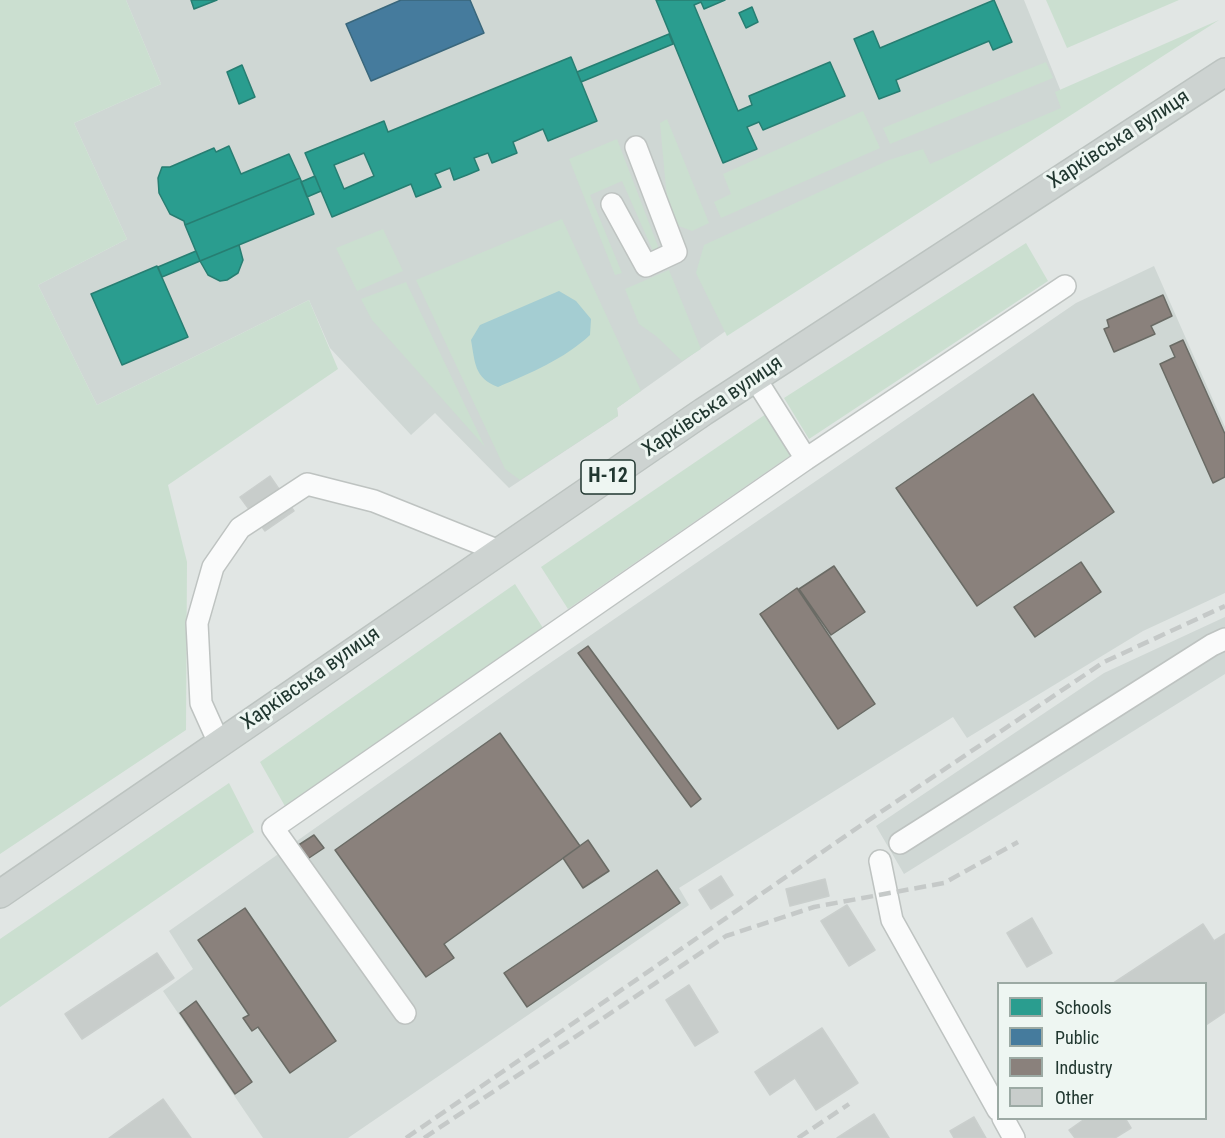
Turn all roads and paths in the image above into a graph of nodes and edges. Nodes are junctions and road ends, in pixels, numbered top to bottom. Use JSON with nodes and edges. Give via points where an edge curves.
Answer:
{"nodes":[{"id":1,"x":1225,"y":72,"type":"edge"},
{"id":2,"x":636,"y":147,"type":"dead end"},
{"id":3,"x":612,"y":204,"type":"dead end"},
{"id":4,"x":1065,"y":286,"type":"dead end"},
{"id":5,"x":755,"y":378,"type":"junction"},
{"id":6,"x":806,"y":459,"type":"junction"},
{"id":7,"x":500,"y":551,"type":"junction"},
{"id":8,"x":1225,"y":639,"type":"edge"},
{"id":9,"x":219,"y":742,"type":"junction"},
{"id":10,"x":900,"y":843,"type":"dead end"},
{"id":11,"x":880,"y":861,"type":"dead end"},
{"id":12,"x":0,"y":894,"type":"edge"},
{"id":13,"x":405,"y":1013,"type":"dead end"},
{"id":14,"x":997,"y":1106,"type":"edge"},
{"id":15,"x":1005,"y":1120,"type":"edge"},
{"id":16,"x":1014,"y":1138,"type":"edge"}],
"edges":[{"from":1,"to":5,"type":"main road","name":"Харківська вулиця","number":"Н-12"},
{"from":2,"to":3,"type":"street","via":[[676,252],[646,266]]},
{"from":4,"to":6,"type":"street"},
{"from":5,"to":6,"type":"street"},
{"from":5,"to":7,"type":"main road","name":"Харківська вулиця","number":"Н-12"},
{"from":6,"to":13,"type":"street","via":[[273,828]]},
{"from":7,"to":9,"type":"main road","name":"Харківська вулиця","number":"Н-12"},
{"from":7,"to":9,"type":"street","via":[[374,501],[307,484],[240,528],[213,567],[198,623],[201,703]]},
{"from":8,"to":10,"type":"street"},
{"from":9,"to":12,"type":"main road","name":"Харківська вулиця","number":"Н-12"},
{"from":11,"to":14,"type":"street","via":[[892,920]]},
{"from":15,"to":16,"type":"street"}]}
